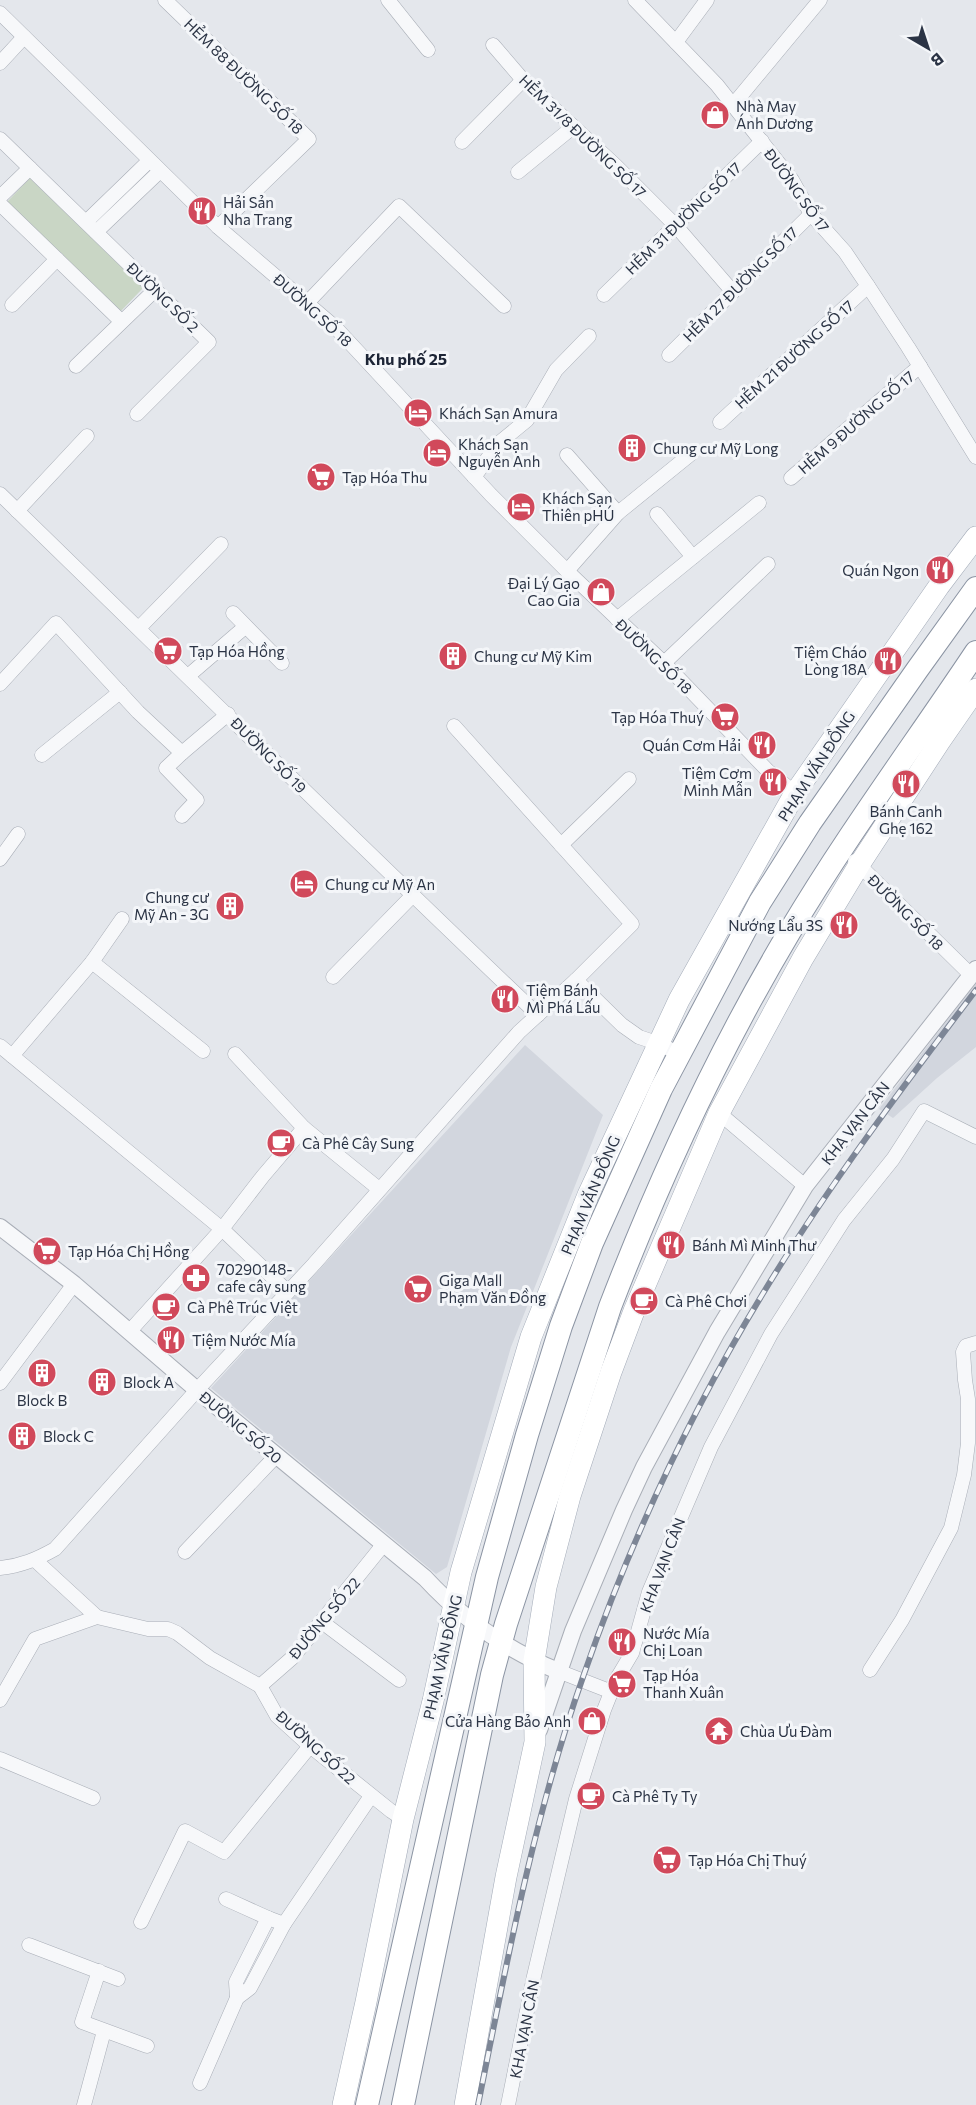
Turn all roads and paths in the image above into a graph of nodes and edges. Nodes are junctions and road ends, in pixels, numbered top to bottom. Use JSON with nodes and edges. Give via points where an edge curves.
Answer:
{"nodes":[{"id":1,"x":165,"y":0,"type":"edge"},
{"id":2,"x":388,"y":0,"type":"edge"},
{"id":3,"x":635,"y":0,"type":"edge"},
{"id":4,"x":706,"y":0,"type":"edge"},
{"id":5,"x":820,"y":0,"type":"edge"},
{"id":6,"x":0,"y":13,"type":"edge"},
{"id":7,"x":24,"y":37,"type":"junction"},
{"id":8,"x":676,"y":42,"type":"junction"},
{"id":9,"x":493,"y":45,"type":"dead end"},
{"id":10,"x":428,"y":50,"type":"dead end"},
{"id":11,"x":0,"y":63,"type":"edge"},
{"id":12,"x":523,"y":80,"type":"junction"},
{"id":13,"x":733,"y":105,"type":"junction"},
{"id":14,"x":573,"y":127,"type":"junction"},
{"id":15,"x":0,"y":138,"type":"edge"},
{"id":16,"x":762,"y":141,"type":"junction"},
{"id":17,"x":462,"y":142,"type":"dead end"},
{"id":18,"x":149,"y":161,"type":"junction"},
{"id":19,"x":30,"y":168,"type":"junction"},
{"id":20,"x":160,"y":171,"type":"junction"},
{"id":21,"x":518,"y":172,"type":"dead end"},
{"id":22,"x":0,"y":197,"type":"edge"},
{"id":23,"x":0,"y":204,"type":"edge"},
{"id":24,"x":811,"y":214,"type":"junction"},
{"id":25,"x":86,"y":222,"type":"junction"},
{"id":26,"x":676,"y":226,"type":"junction"},
{"id":27,"x":218,"y":227,"type":"junction"},
{"id":28,"x":96,"y":232,"type":"junction"},
{"id":29,"x":57,"y":259,"type":"junction"},
{"id":30,"x":868,"y":286,"type":"junction"},
{"id":31,"x":155,"y":290,"type":"junction"},
{"id":32,"x":733,"y":292,"type":"junction"},
{"id":33,"x":604,"y":295,"type":"dead end"},
{"id":34,"x":307,"y":303,"type":"junction"},
{"id":35,"x":12,"y":305,"type":"dead end"},
{"id":36,"x":504,"y":306,"type":"dead end"},
{"id":37,"x":121,"y":321,"type":"junction"},
{"id":38,"x":589,"y":336,"type":"dead end"},
{"id":39,"x":669,"y":355,"type":"dead end"},
{"id":40,"x":76,"y":366,"type":"dead end"},
{"id":41,"x":920,"y":366,"type":"junction"},
{"id":42,"x":138,"y":414,"type":"dead end"},
{"id":43,"x":720,"y":422,"type":"dead end"},
{"id":44,"x":87,"y":436,"type":"dead end"},
{"id":45,"x":692,"y":453,"type":"dead end"},
{"id":46,"x":567,"y":455,"type":"dead end"},
{"id":47,"x":976,"y":457,"type":"edge"},
{"id":48,"x":474,"y":477,"type":"junction"},
{"id":49,"x":791,"y":478,"type":"dead end"},
{"id":50,"x":0,"y":494,"type":"edge"},
{"id":51,"x":759,"y":503,"type":"dead end"},
{"id":52,"x":17,"y":511,"type":"junction"},
{"id":53,"x":618,"y":513,"type":"junction"},
{"id":54,"x":657,"y":514,"type":"dead end"},
{"id":55,"x":976,"y":537,"type":"edge"},
{"id":56,"x":221,"y":544,"type":"dead end"},
{"id":57,"x":693,"y":557,"type":"junction"},
{"id":58,"x":768,"y":564,"type":"dead end"},
{"id":59,"x":567,"y":571,"type":"junction"},
{"id":60,"x":976,"y":588,"type":"edge"},
{"id":61,"x":233,"y":613,"type":"dead end"},
{"id":62,"x":617,"y":619,"type":"junction"},
{"id":63,"x":245,"y":627,"type":"junction"},
{"id":64,"x":139,"y":628,"type":"junction"},
{"id":65,"x":976,"y":652,"type":"edge"},
{"id":66,"x":282,"y":663,"type":"dead end"},
{"id":67,"x":664,"y":663,"type":"junction"},
{"id":68,"x":189,"y":676,"type":"junction"},
{"id":69,"x":0,"y":684,"type":"edge"},
{"id":70,"x":976,"y":689,"type":"edge"},
{"id":71,"x":120,"y":692,"type":"junction"},
{"id":72,"x":228,"y":714,"type":"junction"},
{"id":73,"x":454,"y":726,"type":"dead end"},
{"id":74,"x":182,"y":753,"type":"junction"},
{"id":75,"x":42,"y":755,"type":"dead end"},
{"id":76,"x":629,"y":779,"type":"dead end"},
{"id":77,"x":795,"y":793,"type":"junction"},
{"id":78,"x":182,"y":816,"type":"dead end"},
{"id":79,"x":18,"y":834,"type":"dead end"},
{"id":80,"x":561,"y":845,"type":"junction"},
{"id":81,"x":842,"y":848,"type":"junction"},
{"id":82,"x":0,"y":859,"type":"edge"},
{"id":83,"x":859,"y":865,"type":"junction"},
{"id":84,"x":412,"y":896,"type":"junction"},
{"id":85,"x":122,"y":918,"type":"dead end"},
{"id":86,"x":92,"y":962,"type":"junction"},
{"id":87,"x":974,"y":972,"type":"edge"},
{"id":88,"x":333,"y":977,"type":"dead end"},
{"id":89,"x":576,"y":980,"type":"junction"},
{"id":90,"x":537,"y":1015,"type":"junction"},
{"id":91,"x":0,"y":1046,"type":"edge"},
{"id":92,"x":669,"y":1049,"type":"junction"},
{"id":93,"x":203,"y":1051,"type":"dead end"},
{"id":94,"x":235,"y":1054,"type":"dead end"},
{"id":95,"x":12,"y":1056,"type":"junction"},
{"id":96,"x":719,"y":1113,"type":"junction"},
{"id":97,"x":304,"y":1128,"type":"junction"},
{"id":98,"x":976,"y":1137,"type":"edge"},
{"id":99,"x":805,"y":1186,"type":"junction"},
{"id":100,"x":379,"y":1190,"type":"junction"},
{"id":101,"x":0,"y":1227,"type":"edge"},
{"id":102,"x":222,"y":1229,"type":"junction"},
{"id":103,"x":74,"y":1284,"type":"junction"},
{"id":104,"x":288,"y":1292,"type":"junction"},
{"id":105,"x":129,"y":1332,"type":"junction"},
{"id":106,"x":976,"y":1343,"type":"edge"},
{"id":107,"x":0,"y":1383,"type":"edge"},
{"id":108,"x":197,"y":1390,"type":"junction"},
{"id":109,"x":503,"y":1429,"type":"junction"},
{"id":110,"x":527,"y":1435,"type":"junction"},
{"id":111,"x":276,"y":1456,"type":"junction"},
{"id":112,"x":383,"y":1545,"type":"junction"},
{"id":113,"x":185,"y":1552,"type":"dead end"},
{"id":114,"x":35,"y":1560,"type":"junction"},
{"id":115,"x":0,"y":1568,"type":"edge"},
{"id":116,"x":453,"y":1606,"type":"junction"},
{"id":117,"x":97,"y":1617,"type":"junction"},
{"id":118,"x":322,"y":1622,"type":"junction"},
{"id":119,"x":475,"y":1625,"type":"junction"},
{"id":120,"x":501,"y":1643,"type":"junction"},
{"id":121,"x":534,"y":1661,"type":"junction"},
{"id":122,"x":870,"y":1670,"type":"dead end"},
{"id":123,"x":558,"y":1671,"type":"junction"},
{"id":124,"x":399,"y":1680,"type":"dead end"},
{"id":125,"x":260,"y":1686,"type":"junction"},
{"id":126,"x":612,"y":1692,"type":"junction"},
{"id":127,"x":0,"y":1700,"type":"edge"},
{"id":128,"x":535,"y":1742,"type":"junction"},
{"id":129,"x":310,"y":1746,"type":"junction"},
{"id":130,"x":0,"y":1759,"type":"edge"},
{"id":131,"x":371,"y":1796,"type":"junction"},
{"id":132,"x":93,"y":1798,"type":"dead end"},
{"id":133,"x":403,"y":1819,"type":"junction"},
{"id":134,"x":226,"y":1899,"type":"dead end"},
{"id":135,"x":268,"y":1918,"type":"junction"},
{"id":136,"x":141,"y":1922,"type":"dead end"},
{"id":137,"x":284,"y":1924,"type":"junction"},
{"id":138,"x":29,"y":1945,"type":"dead end"},
{"id":139,"x":99,"y":1971,"type":"junction"},
{"id":140,"x":118,"y":1979,"type":"dead end"},
{"id":141,"x":237,"y":1998,"type":"junction"},
{"id":142,"x":104,"y":2031,"type":"junction"},
{"id":143,"x":147,"y":2046,"type":"dead end"},
{"id":144,"x":200,"y":2083,"type":"dead end"},
{"id":145,"x":84,"y":2104,"type":"edge"},
{"id":146,"x":343,"y":2105,"type":"edge"},
{"id":147,"x":367,"y":2105,"type":"edge"},
{"id":148,"x":403,"y":2105,"type":"edge"},
{"id":149,"x":465,"y":2105,"type":"edge"},
{"id":150,"x":508,"y":2105,"type":"edge"}],
"edges":[{"from":1,"to":27,"type":"street","name":"HẺM 88 ĐƯỜNG SỐ 18","via":[[309,138]]},
{"from":2,"to":10,"type":"street"},
{"from":3,"to":8,"type":"street","name":"ĐƯỜNG SỐ 17"},
{"from":4,"to":8,"type":"street"},
{"from":5,"to":13,"type":"street"},
{"from":6,"to":7,"type":"street","name":"ĐƯỜNG SỐ 18"},
{"from":7,"to":11,"type":"street"},
{"from":7,"to":18,"type":"street","name":"ĐƯỜNG SỐ 18"},
{"from":8,"to":13,"type":"street","name":"ĐƯỜNG SỐ 17"},
{"from":9,"to":12,"type":"street","name":"HẺM 31/8 ĐƯỜNG SỐ 17"},
{"from":12,"to":14,"type":"street","name":"HẺM 31/8 ĐƯỜNG SỐ 17"},
{"from":12,"to":17,"type":"street"},
{"from":13,"to":16,"type":"street","name":"ĐƯỜNG SỐ 17"},
{"from":14,"to":21,"type":"street"},
{"from":14,"to":26,"type":"street","name":"HẺM 31/8 ĐƯỜNG SỐ 17"},
{"from":15,"to":19,"type":"street","name":"ĐƯỜNG SỐ 2"},
{"from":16,"to":24,"type":"street","name":"ĐƯỜNG SỐ 17","via":[[792,180]]},
{"from":16,"to":26,"type":"street","name":"HẺM 31 ĐƯỜNG SỐ 17"},
{"from":18,"to":20,"type":"street","name":"ĐƯỜNG SỐ 18"},
{"from":18,"to":25,"type":"street"},
{"from":19,"to":22,"type":"street"},
{"from":19,"to":25,"type":"street","name":"ĐƯỜNG SỐ 2"},
{"from":20,"to":27,"type":"street","name":"ĐƯỜNG SỐ 18"},
{"from":20,"to":28,"type":"street"},
{"from":23,"to":29,"type":"street"},
{"from":24,"to":30,"type":"street","name":"ĐƯỜNG SỐ 17","via":[[845,252]]},
{"from":24,"to":32,"type":"street","name":"HẺM 27 ĐƯỜNG SỐ 17"},
{"from":25,"to":28,"type":"street","name":"ĐƯỜNG SỐ 2"},
{"from":26,"to":32,"type":"street","name":"HẺM 31/8 ĐƯỜNG SỐ 17"},
{"from":26,"to":33,"type":"street","name":"HẺM 31 ĐƯỜNG SỐ 17"},
{"from":27,"to":34,"type":"street","name":"ĐƯỜNG SỐ 18"},
{"from":28,"to":31,"type":"street","name":"ĐƯỜNG SỐ 2"},
{"from":29,"to":35,"type":"street"},
{"from":29,"to":37,"type":"street"},
{"from":30,"to":41,"type":"street","name":"ĐƯỜNG SỐ 17"},
{"from":30,"to":43,"type":"street","name":"HẺM 21 ĐƯỜNG SỐ 17"},
{"from":31,"to":37,"type":"street"},
{"from":31,"to":42,"type":"street","name":"ĐƯỜNG SỐ 2","via":[[209,342]]},
{"from":32,"to":39,"type":"street","name":"HẺM 27 ĐƯỜNG SỐ 17"},
{"from":34,"to":36,"type":"street","via":[[399,206]]},
{"from":34,"to":48,"type":"street","name":"ĐƯỜNG SỐ 18","via":[[336,328]]},
{"from":37,"to":40,"type":"street"},
{"from":38,"to":48,"type":"street","via":[[556,370],[527,420],[499,443]]},
{"from":41,"to":47,"type":"street","name":"ĐƯỜNG SỐ 17"},
{"from":41,"to":49,"type":"street","name":"HẺM 9 ĐƯỜNG SỐ 17"},
{"from":44,"to":52,"type":"street"},
{"from":45,"to":53,"type":"street"},
{"from":46,"to":53,"type":"street"},
{"from":48,"to":59,"type":"street","name":"ĐƯỜNG SỐ 18"},
{"from":50,"to":52,"type":"street","name":"ĐƯỜNG SỐ 19"},
{"from":51,"to":57,"type":"street"},
{"from":52,"to":64,"type":"street","name":"ĐƯỜNG SỐ 19"},
{"from":53,"to":59,"type":"street"},
{"from":54,"to":57,"type":"street"},
{"from":55,"to":77,"type":"main road","name":"PHẠM VĂN ĐỒNG"},
{"from":56,"to":64,"type":"street"},
{"from":57,"to":62,"type":"street"},
{"from":58,"to":67,"type":"street"},
{"from":59,"to":62,"type":"street","name":"ĐƯỜNG SỐ 18"},
{"from":60,"to":92,"type":"highway","name":"PHẠM VĂN ĐỒNG","via":[[810,823]]},
{"from":61,"to":63,"type":"street"},
{"from":62,"to":67,"type":"street","name":"ĐƯỜNG SỐ 18"},
{"from":63,"to":66,"type":"street"},
{"from":63,"to":68,"type":"street"},
{"from":64,"to":68,"type":"street","name":"ĐƯỜNG SỐ 19"},
{"from":65,"to":81,"type":"highway"},
{"from":67,"to":77,"type":"street","name":"ĐƯỜNG SỐ 18","via":[[768,771]]},
{"from":68,"to":72,"type":"street","name":"ĐƯỜNG SỐ 19"},
{"from":69,"to":71,"type":"street","via":[[56,623]]},
{"from":70,"to":83,"type":"main road"},
{"from":71,"to":74,"type":"street"},
{"from":71,"to":75,"type":"street"},
{"from":72,"to":74,"type":"street"},
{"from":72,"to":84,"type":"street","name":"ĐƯỜNG SỐ 19"},
{"from":73,"to":80,"type":"street"},
{"from":74,"to":78,"type":"street","via":[[166,768],[197,800]]},
{"from":76,"to":80,"type":"street"},
{"from":77,"to":92,"type":"main road","name":"PHẠM VĂN ĐỒNG","via":[[679,1000]]},
{"from":79,"to":82,"type":"street"},
{"from":80,"to":89,"type":"street","via":[[632,924]]},
{"from":81,"to":83,"type":"street","name":"ĐƯỜNG SỐ 18"},
{"from":81,"to":120,"type":"highway","via":[[790,931],[717,1064],[628,1259]]},
{"from":83,"to":87,"type":"street","name":"ĐƯỜNG SỐ 18"},
{"from":83,"to":96,"type":"main road","via":[[803,958]]},
{"from":84,"to":88,"type":"street"},
{"from":84,"to":90,"type":"street","name":"ĐƯỜNG SỐ 19"},
{"from":85,"to":86,"type":"street"},
{"from":86,"to":93,"type":"street"},
{"from":86,"to":95,"type":"street"},
{"from":87,"to":99,"type":"street","name":"KHA VẠN CÂN"},
{"from":89,"to":90,"type":"street"},
{"from":89,"to":92,"type":"street","via":[[622,1025]]},
{"from":90,"to":100,"type":"street"},
{"from":91,"to":95,"type":"street"},
{"from":92,"to":109,"type":"main road","name":"PHẠM VĂN ĐỒNG","via":[[588,1194],[531,1337]]},
{"from":92,"to":110,"type":"highway","name":"PHẠM VĂN ĐỒNG","via":[[661,1089],[592,1243]]},
{"from":94,"to":97,"type":"street"},
{"from":95,"to":102,"type":"street"},
{"from":96,"to":99,"type":"street"},
{"from":96,"to":121,"type":"main road","via":[[634,1311],[590,1433],[553,1559]]},
{"from":97,"to":100,"type":"street"},
{"from":97,"to":102,"type":"street"},
{"from":98,"to":126,"type":"street","name":"KHA VẠN CÂN","via":[[924,1111],[894,1160],[844,1220],[759,1356],[711,1447],[648,1592],[632,1653]]},
{"from":99,"to":123,"type":"street","name":"KHA VẠN CÂN","via":[[717,1332],[644,1467],[588,1591]]},
{"from":100,"to":104,"type":"street"},
{"from":101,"to":103,"type":"street","name":"ĐƯỜNG SỐ 20"},
{"from":102,"to":104,"type":"street"},
{"from":102,"to":105,"type":"street"},
{"from":103,"to":105,"type":"street","name":"ĐƯỜNG SỐ 20"},
{"from":103,"to":107,"type":"street"},
{"from":104,"to":108,"type":"street"},
{"from":105,"to":108,"type":"street","name":"ĐƯỜNG SỐ 20"},
{"from":106,"to":122,"type":"street","via":[[966,1346],[963,1352],[968,1443],[951,1528],[902,1620]]},
{"from":108,"to":111,"type":"street","name":"ĐƯỜNG SỐ 20"},
{"from":108,"to":114,"type":"street","via":[[55,1549]]},
{"from":109,"to":110,"type":"main road"},
{"from":109,"to":116,"type":"main road","name":"PHẠM VĂN ĐỒNG"},
{"from":110,"to":119,"type":"highway","name":"PHẠM VĂN ĐỒNG"},
{"from":111,"to":112,"type":"street","name":"ĐƯỜNG SỐ 20"},
{"from":111,"to":113,"type":"street"},
{"from":112,"to":116,"type":"street","name":"ĐƯỜNG SỐ 20"},
{"from":112,"to":118,"type":"street","name":"ĐƯỜNG SỐ 22"},
{"from":114,"to":115,"type":"street"},
{"from":114,"to":117,"type":"street"},
{"from":116,"to":119,"type":"street","name":"ĐƯỜNG SỐ 20"},
{"from":116,"to":133,"type":"main road","name":"PHẠM VĂN ĐỒNG"},
{"from":117,"to":125,"type":"street","via":[[177,1632],[210,1658]]},
{"from":117,"to":127,"type":"street","via":[[35,1639]]},
{"from":118,"to":124,"type":"street"},
{"from":118,"to":125,"type":"street","name":"ĐƯỜNG SỐ 22","via":[[292,1658]]},
{"from":119,"to":120,"type":"street","name":"ĐƯỜNG SỐ 20"},
{"from":119,"to":147,"type":"highway","name":"PHẠM VĂN ĐỒNG"},
{"from":120,"to":121,"type":"street","name":"ĐƯỜNG SỐ 20"},
{"from":120,"to":148,"type":"highway","via":[[484,1707]]},
{"from":121,"to":123,"type":"street","name":"ĐƯỜNG SỐ 20"},
{"from":121,"to":128,"type":"main road"},
{"from":123,"to":126,"type":"street"},
{"from":123,"to":128,"type":"street","name":"KHA VẠN CÂN"},
{"from":125,"to":129,"type":"street","name":"ĐƯỜNG SỐ 22","via":[[277,1716]]},
{"from":126,"to":150,"type":"street","name":"KHA VẠN CÂN","via":[[576,1799]]},
{"from":128,"to":149,"type":"main road"},
{"from":129,"to":131,"type":"street","name":"ĐƯỜNG SỐ 22"},
{"from":129,"to":136,"type":"street","via":[[224,1852],[185,1831]]},
{"from":130,"to":132,"type":"street"},
{"from":131,"to":133,"type":"street","name":"ĐƯỜNG SỐ 22"},
{"from":131,"to":137,"type":"street"},
{"from":133,"to":146,"type":"main road","name":"PHẠM VĂN ĐỒNG"},
{"from":134,"to":135,"type":"street"},
{"from":135,"to":137,"type":"street"},
{"from":135,"to":141,"type":"street","via":[[236,1982]]},
{"from":137,"to":141,"type":"street","via":[[250,1988]]},
{"from":138,"to":139,"type":"street"},
{"from":139,"to":140,"type":"street"},
{"from":139,"to":142,"type":"street","via":[[82,2022]]},
{"from":141,"to":144,"type":"street"},
{"from":142,"to":143,"type":"street"},
{"from":142,"to":145,"type":"street"}]}
